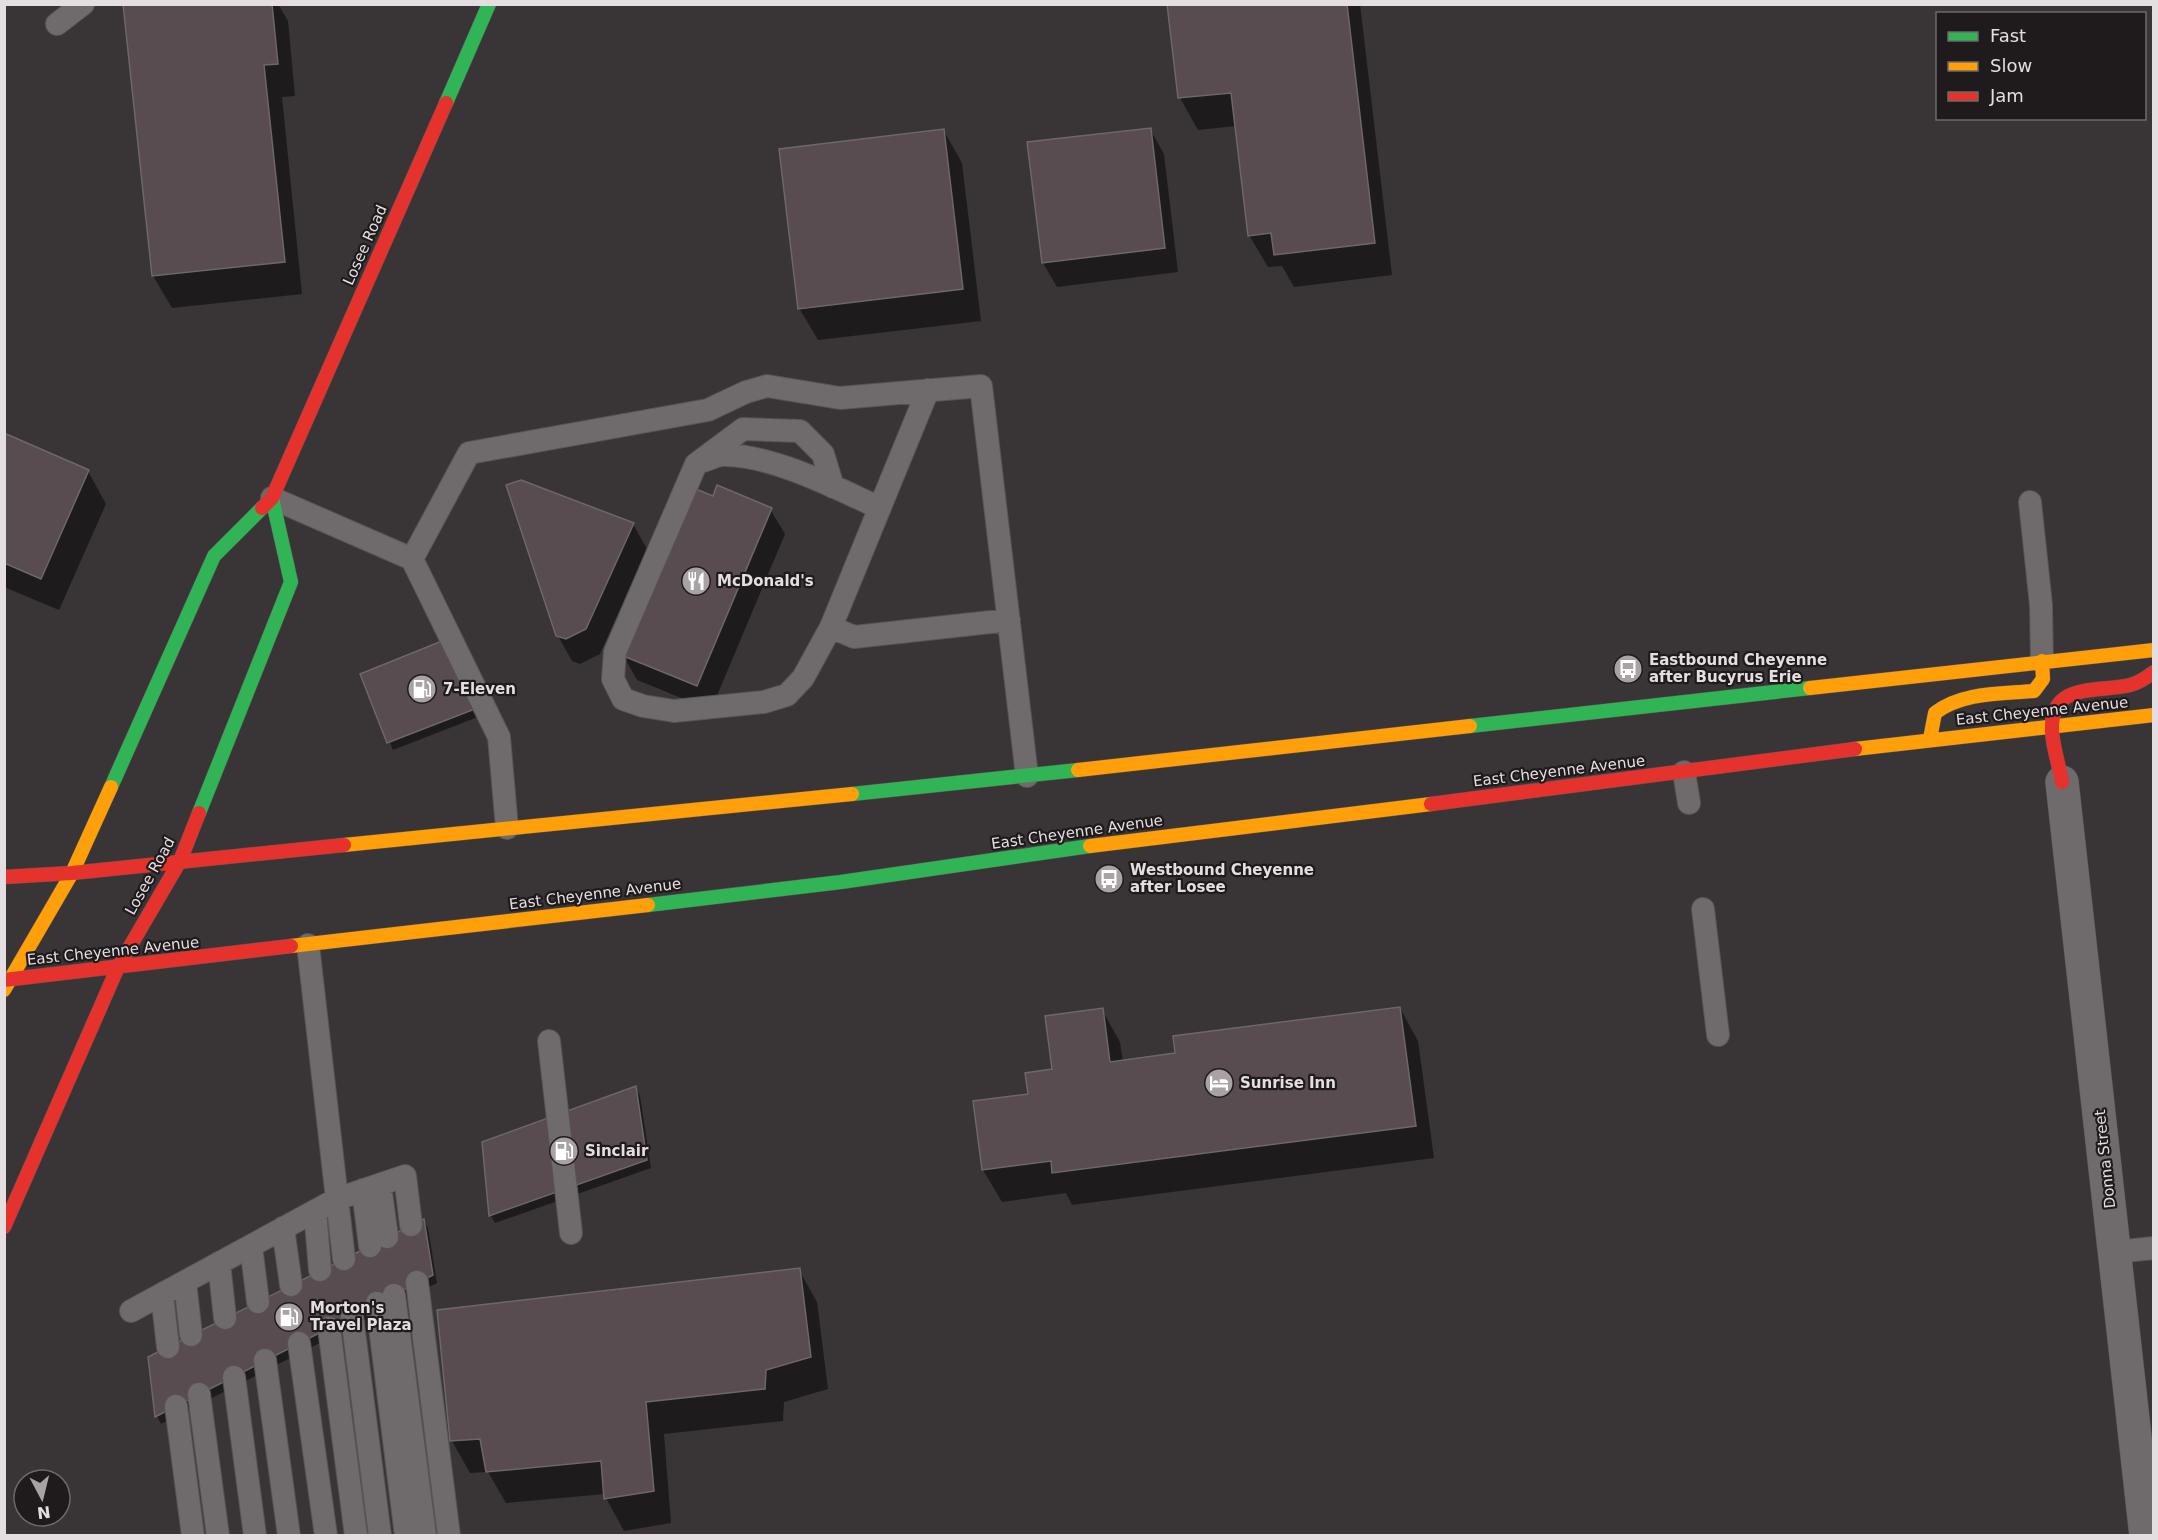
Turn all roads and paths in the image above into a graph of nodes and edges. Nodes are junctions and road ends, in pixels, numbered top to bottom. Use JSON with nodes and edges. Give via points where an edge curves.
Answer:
{"nodes":[{"id":1,"x":83,"y":4,"type":"edge"},
{"id":2,"x":489,"y":4,"type":"edge"},
{"id":3,"x":57,"y":24,"type":"dead end"},
{"id":4,"x":928,"y":390,"type":"junction"},
{"id":5,"x":696,"y":464,"type":"junction"},
{"id":6,"x":833,"y":487,"type":"junction"},
{"id":7,"x":272,"y":498,"type":"junction"},
{"id":8,"x":2030,"y":502,"type":"dead end"},
{"id":9,"x":880,"y":508,"type":"junction"},
{"id":10,"x":412,"y":559,"type":"junction"},
{"id":11,"x":1009,"y":620,"type":"junction"},
{"id":12,"x":831,"y":627,"type":"junction"},
{"id":13,"x":2154,"y":650,"type":"edge"},
{"id":14,"x":2042,"y":661,"type":"junction"},
{"id":15,"x":2154,"y":672,"type":"edge"},
{"id":16,"x":2154,"y":715,"type":"edge"},
{"id":17,"x":2052,"y":728,"type":"junction"},
{"id":18,"x":1930,"y":739,"type":"junction"},
{"id":19,"x":1684,"y":772,"type":"junction"},
{"id":20,"x":1027,"y":776,"type":"junction"},
{"id":21,"x":2062,"y":782,"type":"joint"},
{"id":22,"x":1689,"y":803,"type":"dead end"},
{"id":23,"x":507,"y":828,"type":"junction"},
{"id":24,"x":180,"y":861,"type":"junction"},
{"id":25,"x":72,"y":873,"type":"junction"},
{"id":26,"x":4,"y":877,"type":"edge"},
{"id":27,"x":1703,"y":909,"type":"dead end"},
{"id":28,"x":308,"y":945,"type":"junction"},
{"id":29,"x":118,"y":967,"type":"junction"},
{"id":30,"x":6,"y":983,"type":"edge"},
{"id":31,"x":1718,"y":1035,"type":"dead end"},
{"id":32,"x":549,"y":1041,"type":"dead end"},
{"id":33,"x":372,"y":1187,"type":"junction"},
{"id":34,"x":337,"y":1199,"type":"junction"},
{"id":35,"x":315,"y":1211,"type":"junction"},
{"id":36,"x":411,"y":1225,"type":"dead end"},
{"id":37,"x":4,"y":1227,"type":"edge"},
{"id":38,"x":284,"y":1228,"type":"junction"},
{"id":39,"x":572,"y":1233,"type":"dead end"},
{"id":40,"x":379,"y":1241,"type":"dead end"},
{"id":41,"x":251,"y":1246,"type":"junction"},
{"id":42,"x":2154,"y":1248,"type":"edge"},
{"id":43,"x":2115,"y":1252,"type":"junction"},
{"id":44,"x":344,"y":1259,"type":"dead end"},
{"id":45,"x":219,"y":1263,"type":"junction"},
{"id":46,"x":320,"y":1270,"type":"dead end"},
{"id":47,"x":185,"y":1282,"type":"junction"},
{"id":48,"x":417,"y":1282,"type":"dead end"},
{"id":49,"x":291,"y":1285,"type":"dead end"},
{"id":50,"x":258,"y":1302,"type":"dead end"},
{"id":51,"x":352,"y":1316,"type":"dead end"},
{"id":52,"x":225,"y":1318,"type":"dead end"},
{"id":53,"x":329,"y":1328,"type":"dead end"},
{"id":54,"x":191,"y":1335,"type":"dead end"},
{"id":55,"x":299,"y":1343,"type":"dead end"},
{"id":56,"x":161,"y":1351,"type":"dead end"},
{"id":57,"x":265,"y":1360,"type":"dead end"},
{"id":58,"x":234,"y":1377,"type":"dead end"},
{"id":59,"x":199,"y":1394,"type":"dead end"},
{"id":60,"x":178,"y":1536,"type":"edge"},
{"id":61,"x":193,"y":1536,"type":"edge"},
{"id":62,"x":218,"y":1536,"type":"edge"},
{"id":63,"x":255,"y":1536,"type":"edge"},
{"id":64,"x":289,"y":1536,"type":"edge"},
{"id":65,"x":326,"y":1536,"type":"edge"},
{"id":66,"x":356,"y":1536,"type":"edge"},
{"id":67,"x":380,"y":1536,"type":"edge"},
{"id":68,"x":406,"y":1536,"type":"edge"},
{"id":69,"x":425,"y":1536,"type":"edge"},
{"id":70,"x":449,"y":1536,"type":"edge"},
{"id":71,"x":2146,"y":1536,"type":"edge"}],
"edges":[{"from":1,"to":3,"type":"lane"},
{"from":2,"to":7,"type":"main road","name":"Losee Road"},
{"from":4,"to":9,"type":"lane"},
{"from":4,"to":10,"type":"lane","via":[[840,398],[767,386],[708,410],[469,453]]},
{"from":4,"to":11,"type":"lane","via":[[981,386]]},
{"from":5,"to":6,"type":"lane","via":[[723,454],[735,456],[768,462]]},
{"from":5,"to":6,"type":"lane","via":[[743,429],[800,431],[823,454]]},
{"from":5,"to":12,"type":"lane","via":[[615,652],[614,679],[623,699],[674,711],[764,702],[787,695],[803,678]]},
{"from":6,"to":9,"type":"lane"},
{"from":7,"to":10,"type":"lane"},
{"from":7,"to":24,"type":"main road","name":"Losee Road","via":[[291,582]]},
{"from":7,"to":25,"type":"main road","name":"Losee Road","via":[[214,556]]},
{"from":8,"to":14,"type":"lane","via":[[2041,605]]},
{"from":9,"to":12,"type":"lane"},
{"from":10,"to":23,"type":"lane","via":[[499,737]]},
{"from":11,"to":12,"type":"lane","via":[[854,637]]},
{"from":11,"to":20,"type":"lane"},
{"from":13,"to":14,"type":"main road"},
{"from":14,"to":18,"type":"main road","via":[[2043,679],[2034,691],[1948,703],[1935,713]]},
{"from":14,"to":20,"type":"main road"},
{"from":15,"to":17,"type":"main road","via":[[2142,681],[2066,696],[2055,709]]},
{"from":16,"to":17,"type":"main road","name":"East Cheyenne Avenue"},
{"from":17,"to":18,"type":"main road","name":"East Cheyenne Avenue"},
{"from":17,"to":21,"type":"main road"},
{"from":18,"to":19,"type":"main road","name":"East Cheyenne Avenue"},
{"from":19,"to":22,"type":"lane"},
{"from":19,"to":28,"type":"main road","name":"East Cheyenne Avenue","via":[[1046,852],[841,882]]},
{"from":20,"to":23,"type":"main road"},
{"from":21,"to":43,"type":"street","name":"Donna Street"},
{"from":23,"to":24,"type":"main road"},
{"from":24,"to":25,"type":"main road"},
{"from":24,"to":29,"type":"main road","name":"Losee Road"},
{"from":25,"to":26,"type":"main road"},
{"from":25,"to":30,"type":"main road","name":"Losee Road"},
{"from":27,"to":31,"type":"lane"},
{"from":28,"to":29,"type":"main road","name":"East Cheyenne Avenue"},
{"from":28,"to":34,"type":"lane"},
{"from":29,"to":30,"type":"main road","name":"East Cheyenne Avenue"},
{"from":29,"to":37,"type":"main road","name":"Losee Road"},
{"from":32,"to":39,"type":"lane"},
{"from":33,"to":34,"type":"lane"},
{"from":33,"to":36,"type":"lane","via":[[405,1176]]},
{"from":33,"to":40,"type":"lane"},
{"from":34,"to":35,"type":"lane"},
{"from":34,"to":44,"type":"lane"},
{"from":35,"to":38,"type":"lane"},
{"from":35,"to":46,"type":"lane"},
{"from":38,"to":41,"type":"lane"},
{"from":38,"to":49,"type":"lane"},
{"from":41,"to":45,"type":"lane"},
{"from":41,"to":50,"type":"lane"},
{"from":42,"to":43,"type":"lane"},
{"from":43,"to":71,"type":"street","name":"Donna Street"},
{"from":45,"to":47,"type":"lane"},
{"from":45,"to":52,"type":"lane"},
{"from":47,"to":54,"type":"lane"},
{"from":47,"to":56,"type":"lane","via":[[147,1303]]},
{"from":48,"to":70,"type":"lane"},
{"from":51,"to":67,"type":"lane"},
{"from":53,"to":66,"type":"lane"},
{"from":55,"to":65,"type":"lane"},
{"from":57,"to":64,"type":"lane"},
{"from":58,"to":63,"type":"lane"},
{"from":59,"to":62,"type":"lane"},
{"from":60,"to":61,"type":"lane","via":[[169,1410]]},
{"from":68,"to":69,"type":"lane","via":[[386,1299]]}]}
